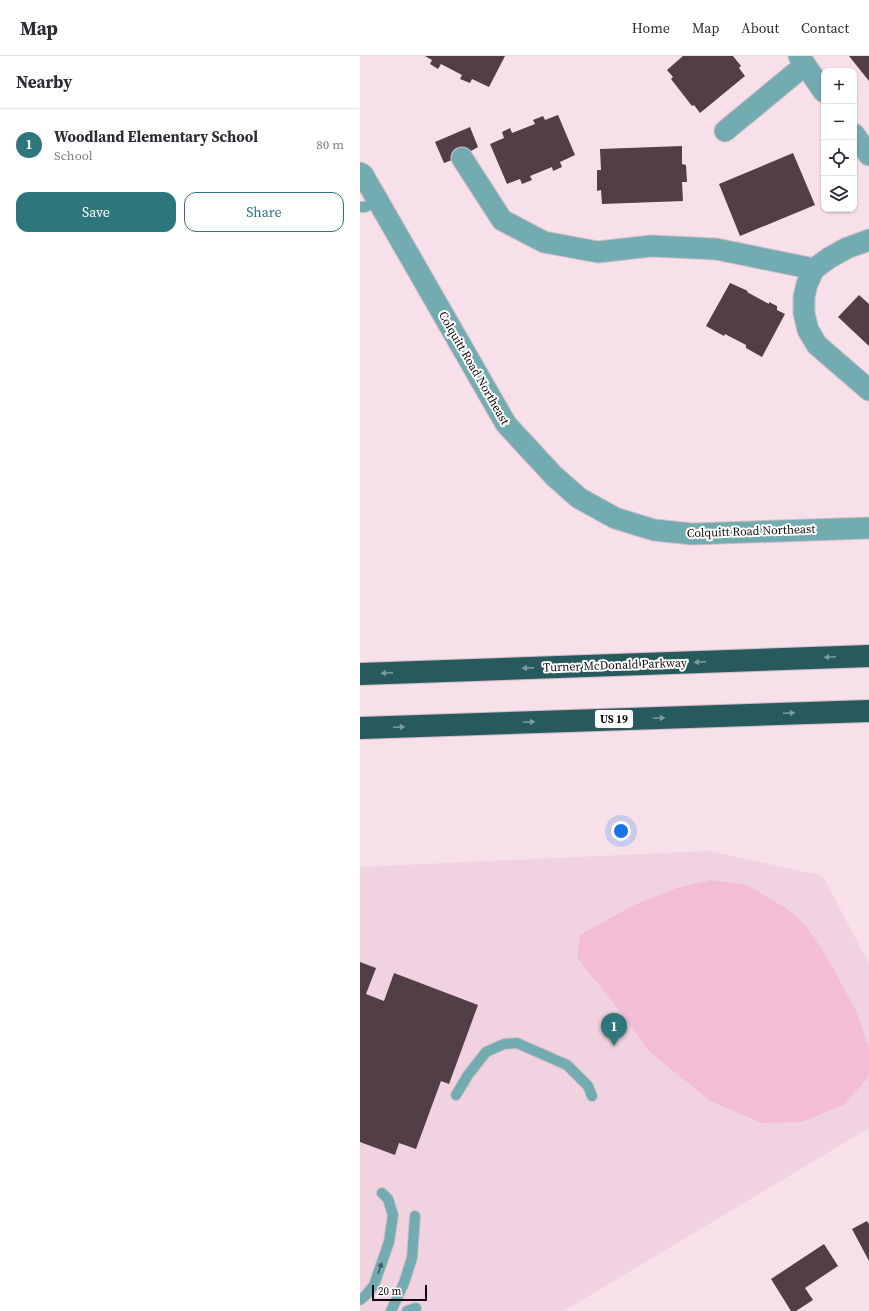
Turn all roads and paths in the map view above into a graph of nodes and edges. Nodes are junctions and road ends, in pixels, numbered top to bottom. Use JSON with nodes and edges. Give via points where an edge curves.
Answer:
{"nodes":[{"id":1,"x":802,"y":61,"type":"edge"},
{"id":2,"x":821,"y":88,"type":"edge"},
{"id":3,"x":725,"y":131,"type":"dead end"},
{"id":4,"x":857,"y":138,"type":"edge"},
{"id":5,"x":869,"y":155,"type":"edge"},
{"id":6,"x":462,"y":158,"type":"dead end"},
{"id":7,"x":360,"y":173,"type":"edge"},
{"id":8,"x":369,"y":204,"type":"edge"},
{"id":9,"x":869,"y":240,"type":"edge"},
{"id":10,"x":814,"y":269,"type":"junction"},
{"id":11,"x":869,"y":390,"type":"edge"},
{"id":12,"x":869,"y":528,"type":"edge"},
{"id":13,"x":869,"y":656,"type":"edge"},
{"id":14,"x":360,"y":674,"type":"edge"},
{"id":15,"x":869,"y":711,"type":"edge"},
{"id":16,"x":360,"y":728,"type":"edge"},
{"id":17,"x":456,"y":1095,"type":"dead end"},
{"id":18,"x":592,"y":1096,"type":"dead end"},
{"id":19,"x":382,"y":1193,"type":"dead end"},
{"id":20,"x":415,"y":1216,"type":"dead end"},
{"id":21,"x":360,"y":1300,"type":"edge"},
{"id":22,"x":391,"y":1311,"type":"edge"}],
"edges":[{"from":1,"to":2,"type":"street"},
{"from":1,"to":3,"type":"street"},
{"from":4,"to":5,"type":"street"},
{"from":6,"to":10,"type":"street","via":[[502,220],[544,242],[598,252],[651,246],[716,249]]},
{"from":7,"to":8,"type":"street","name":"Colquitt Road Northeast","via":[[363,175]]},
{"from":8,"to":12,"type":"street","name":"Colquitt Road Northeast","via":[[506,424],[554,476],[579,498],[614,518],[654,530],[677,533]]},
{"from":9,"to":10,"type":"street","via":[[847,248]]},
{"from":10,"to":11,"type":"street","via":[[804,297],[804,314],[808,330],[817,345]]},
{"from":13,"to":14,"type":"highway","name":"Turner McDonald Parkway","one_way":true},
{"from":16,"to":15,"type":"highway","number":"US 19","one_way":true},
{"from":17,"to":18,"type":"lane","via":[[486,1052],[504,1044],[517,1043],[566,1065],[588,1086]]},
{"from":21,"to":19,"type":"lane","one_way":true,"via":[[374,1285],[389,1242],[393,1215],[388,1199]]},
{"from":20,"to":22,"type":"lane","via":[[412,1258]]}]}
